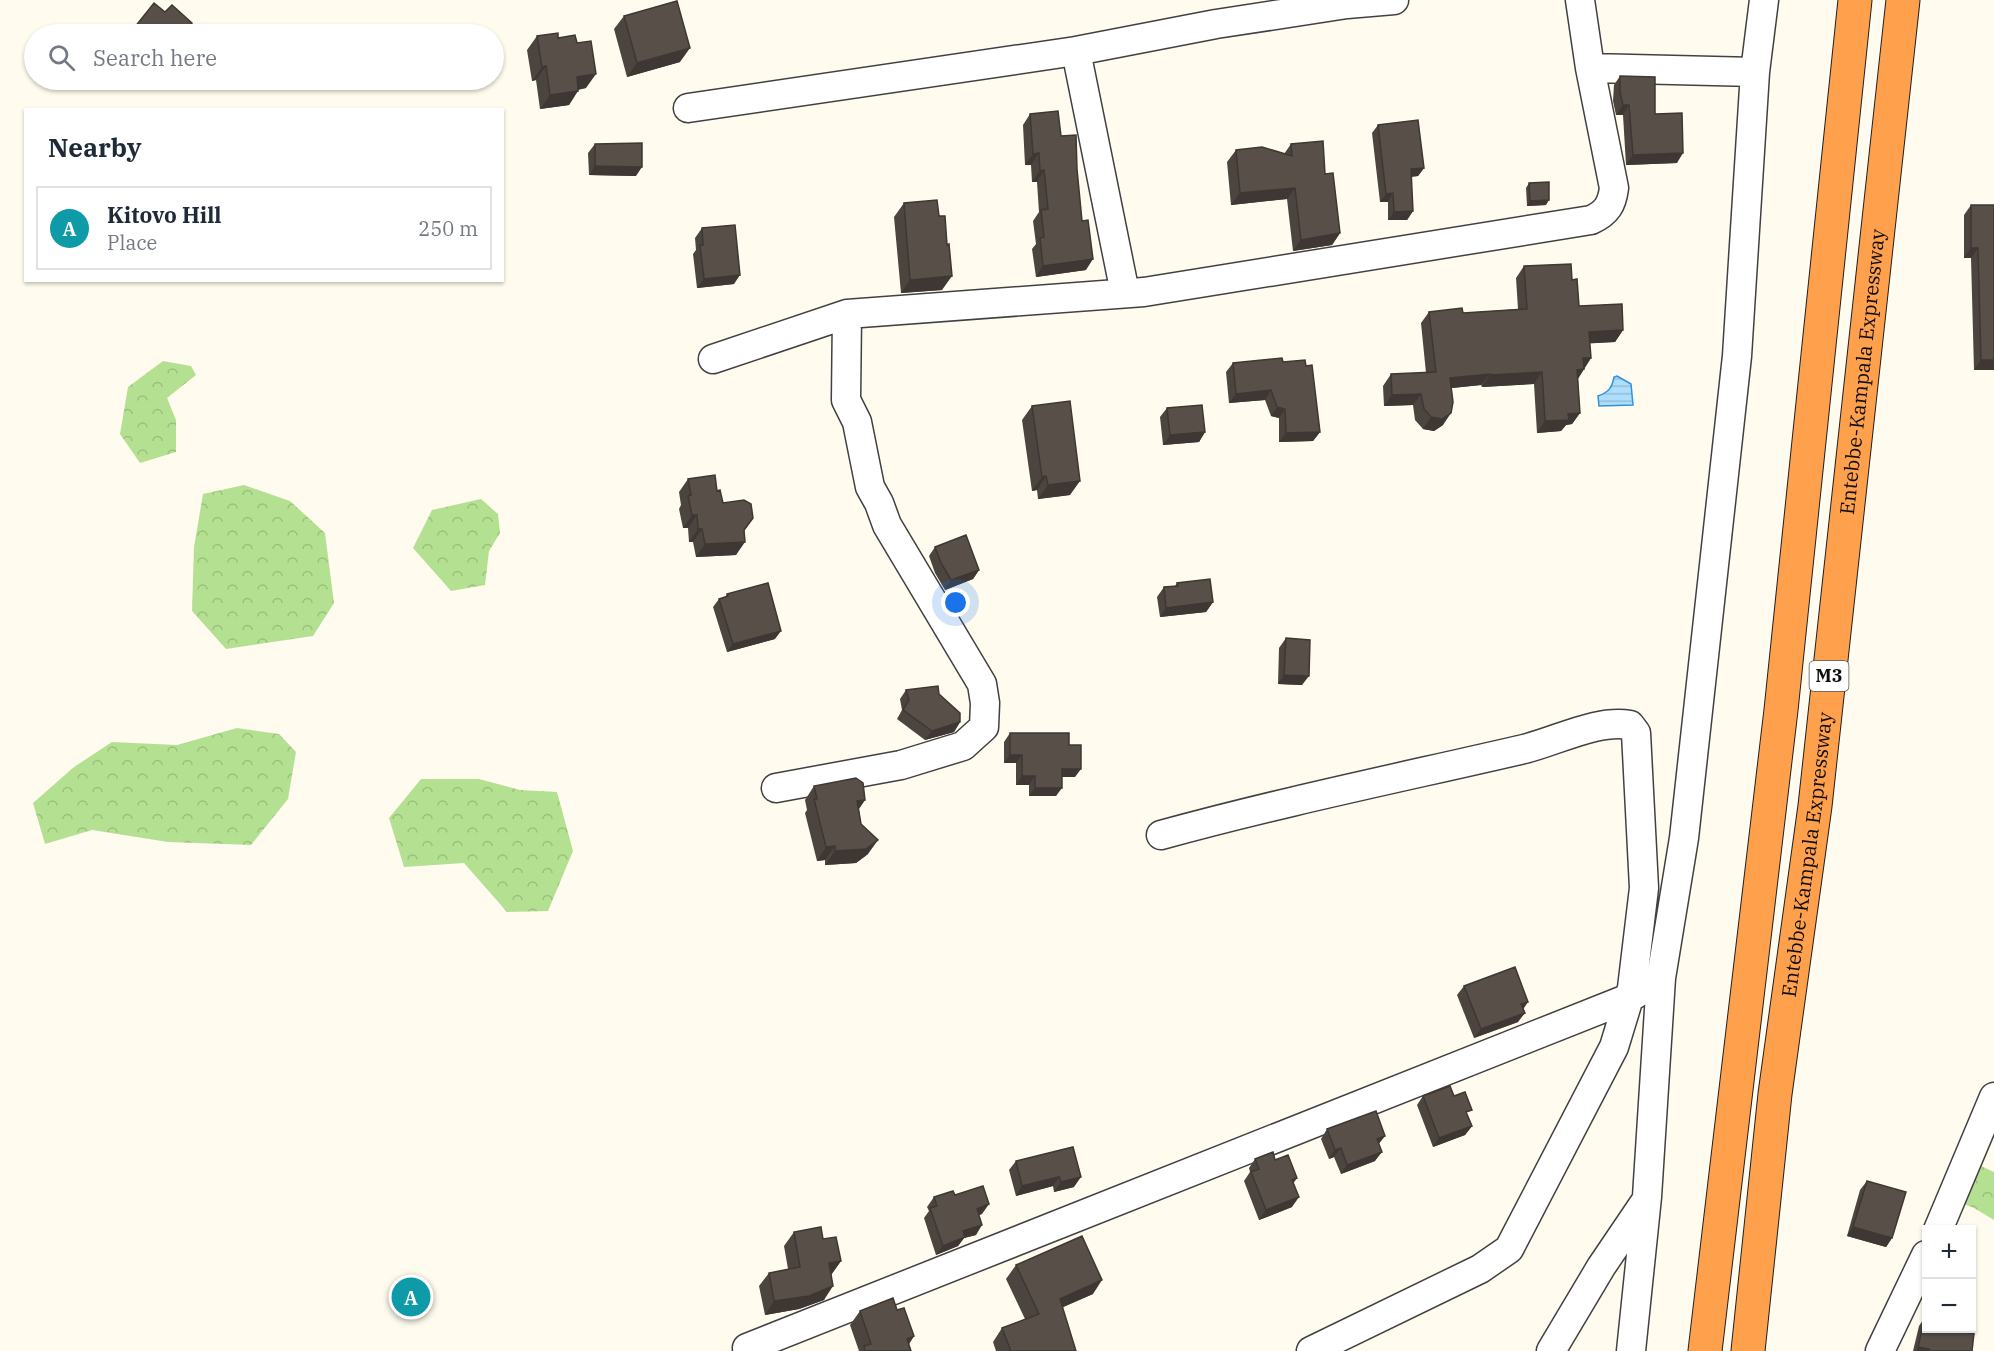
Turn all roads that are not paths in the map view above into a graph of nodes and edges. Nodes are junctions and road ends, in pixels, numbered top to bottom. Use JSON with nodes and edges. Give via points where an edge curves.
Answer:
{"nodes":[{"id":1,"x":1394,"y":0,"type":"edge"},
{"id":2,"x":1580,"y":0,"type":"edge"},
{"id":3,"x":1764,"y":0,"type":"edge"},
{"id":4,"x":1855,"y":0,"type":"edge"},
{"id":5,"x":1903,"y":0,"type":"edge"},
{"id":6,"x":1076,"y":51,"type":"junction"},
{"id":7,"x":1590,"y":68,"type":"junction"},
{"id":8,"x":1755,"y":72,"type":"junction"},
{"id":9,"x":688,"y":108,"type":"dead end"},
{"id":10,"x":1125,"y":294,"type":"junction"},
{"id":11,"x":847,"y":314,"type":"junction"},
{"id":12,"x":714,"y":359,"type":"dead end"},
{"id":13,"x":776,"y":788,"type":"dead end"},
{"id":14,"x":1161,"y":835,"type":"dead end"},
{"id":15,"x":1661,"y":978,"type":"junction"},
{"id":16,"x":1629,"y":998,"type":"junction"},
{"id":17,"x":1994,"y":1097,"type":"edge"},
{"id":18,"x":1647,"y":1197,"type":"junction"},
{"id":19,"x":1940,"y":1225,"type":"edge"},
{"id":20,"x":1922,"y":1263,"type":"edge"},
{"id":21,"x":747,"y":1348,"type":"dead end"},
{"id":22,"x":1311,"y":1351,"type":"edge"},
{"id":23,"x":1551,"y":1351,"type":"edge"},
{"id":24,"x":1631,"y":1351,"type":"edge"},
{"id":25,"x":1705,"y":1351,"type":"edge"},
{"id":26,"x":1748,"y":1351,"type":"edge"},
{"id":27,"x":1880,"y":1351,"type":"edge"}],
"edges":[{"from":1,"to":6,"type":"street","via":[[1216,24]]},
{"from":2,"to":7,"type":"street"},
{"from":3,"to":8,"type":"street"},
{"from":4,"to":25,"type":"highway","number":"M3","via":[[1781,710]]},
{"from":5,"to":26,"type":"highway","name":"Entebbe-Kampala Expressway","number":"M3","via":[[1815,806],[1775,1094]]},
{"from":6,"to":9,"type":"street"},
{"from":6,"to":10,"type":"street"},
{"from":7,"to":8,"type":"street"},
{"from":7,"to":10,"type":"street","via":[[1614,188],[1613,201],[1602,216]]},
{"from":8,"to":15,"type":"street","via":[[1736,368],[1684,838]]},
{"from":10,"to":11,"type":"street"},
{"from":11,"to":12,"type":"street"},
{"from":11,"to":13,"type":"street","via":[[846,400],[857,422],[870,487],[887,525],[982,684],[984,728],[963,746],[901,765]]},
{"from":14,"to":16,"type":"street","via":[[1253,810],[1528,748],[1604,725],[1630,725],[1636,733],[1644,888]]},
{"from":15,"to":16,"type":"street"},
{"from":15,"to":18,"type":"street"},
{"from":16,"to":21,"type":"street"},
{"from":16,"to":22,"type":"street","via":[[1614,1047],[1509,1249],[1480,1269]]},
{"from":17,"to":19,"type":"street"},
{"from":18,"to":23,"type":"street"},
{"from":18,"to":24,"type":"street"},
{"from":20,"to":27,"type":"street"}]}
